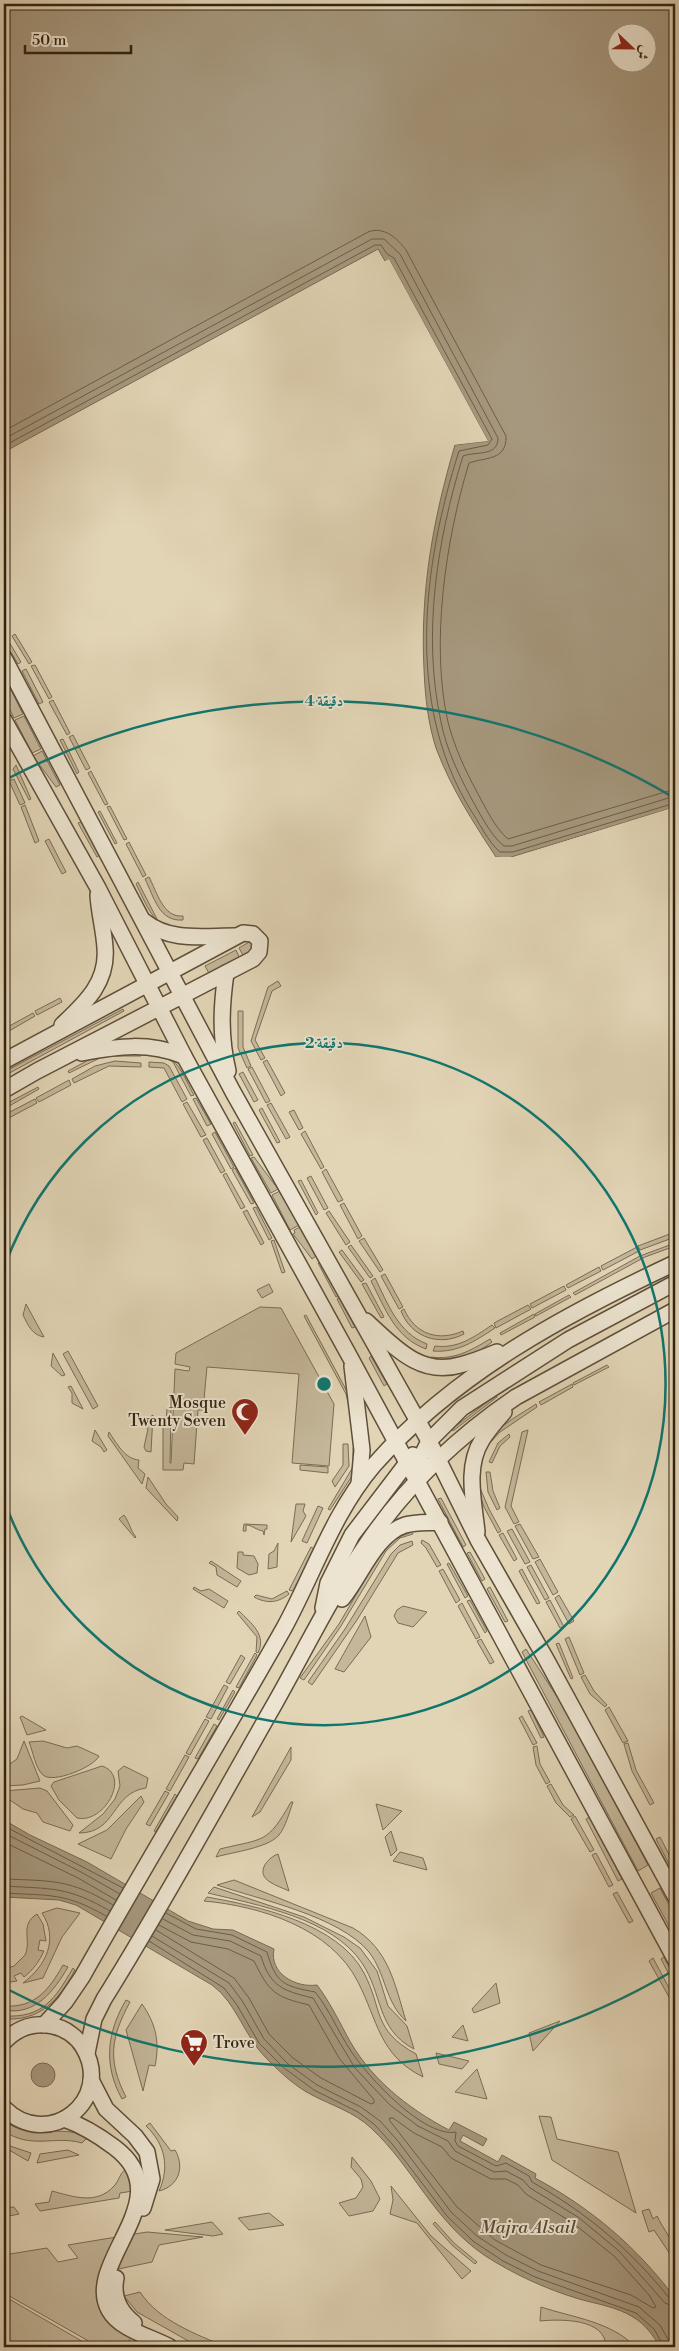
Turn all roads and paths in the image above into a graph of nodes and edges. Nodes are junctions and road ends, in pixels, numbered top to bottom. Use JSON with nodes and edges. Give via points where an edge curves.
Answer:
{"nodes":[{"id":1,"x":4,"y":658,"type":"edge"},
{"id":2,"x":4,"y":720,"type":"edge"},
{"id":3,"x":98,"y":888,"type":"junction"},
{"id":4,"x":144,"y":921,"type":"junction"},
{"id":5,"x":239,"y":936,"type":"junction"},
{"id":6,"x":170,"y":973,"type":"junction"},
{"id":7,"x":226,"y":973,"type":"junction"},
{"id":8,"x":148,"y":985,"type":"junction"},
{"id":9,"x":182,"y":996,"type":"junction"},
{"id":10,"x":160,"y":1008,"type":"junction"},
{"id":11,"x":48,"y":1038,"type":"junction"},
{"id":12,"x":184,"y":1056,"type":"junction"},
{"id":13,"x":64,"y":1057,"type":"junction"},
{"id":14,"x":4,"y":1061,"type":"edge"},
{"id":15,"x":4,"y":1090,"type":"edge"},
{"id":16,"x":233,"y":1092,"type":"junction"},
{"id":17,"x":675,"y":1263,"type":"edge"},
{"id":18,"x":675,"y":1283,"type":"edge"},
{"id":19,"x":675,"y":1310,"type":"edge"},
{"id":20,"x":356,"y":1311,"type":"junction"},
{"id":21,"x":520,"y":1345,"type":"junction"},
{"id":22,"x":350,"y":1357,"type":"junction"},
{"id":23,"x":516,"y":1397,"type":"junction"},
{"id":24,"x":418,"y":1422,"type":"junction"},
{"id":25,"x":429,"y":1441,"type":"junction"},
{"id":26,"x":397,"y":1442,"type":"junction"},
{"id":27,"x":438,"y":1460,"type":"junction"},
{"id":28,"x":408,"y":1463,"type":"junction"},
{"id":29,"x":418,"y":1482,"type":"junction"},
{"id":30,"x":358,"y":1485,"type":"junction"},
{"id":31,"x":440,"y":1522,"type":"junction"},
{"id":32,"x":478,"y":1540,"type":"junction"},
{"id":33,"x":323,"y":1614,"type":"junction"},
{"id":34,"x":675,"y":1896,"type":"edge"},
{"id":35,"x":675,"y":1959,"type":"edge"},
{"id":36,"x":44,"y":2024,"type":"junction"},
{"id":37,"x":11,"y":2029,"type":"edge"},
{"id":38,"x":4,"y":2042,"type":"edge"},
{"id":39,"x":87,"y":2053,"type":"junction"},
{"id":40,"x":91,"y":2080,"type":"junction"},
{"id":41,"x":4,"y":2108,"type":"edge"},
{"id":42,"x":64,"y":2120,"type":"junction"},
{"id":43,"x":111,"y":2280,"type":"junction"},
{"id":44,"x":170,"y":2347,"type":"edge"}],
"edges":[{"from":1,"to":4,"type":"street"},
{"from":2,"to":3,"type":"street"},
{"from":3,"to":8,"type":"street"},
{"from":3,"to":11,"type":"street","via":[[105,946],[103,973],[89,998]]},
{"from":4,"to":5,"type":"street","via":[[158,931],[175,936]]},
{"from":4,"to":6,"type":"street"},
{"from":5,"to":6,"type":"street"},
{"from":5,"to":7,"type":"street","via":[[248,933],[257,937],[260,952]]},
{"from":6,"to":8,"type":"street"},
{"from":6,"to":9,"type":"street"},
{"from":7,"to":9,"type":"street"},
{"from":7,"to":16,"type":"street","via":[[221,1035]]},
{"from":8,"to":10,"type":"street"},
{"from":8,"to":11,"type":"street"},
{"from":9,"to":10,"type":"street"},
{"from":9,"to":16,"type":"street"},
{"from":10,"to":12,"type":"street"},
{"from":10,"to":13,"type":"street"},
{"from":11,"to":14,"type":"street"},
{"from":12,"to":13,"type":"street","via":[[158,1048],[131,1045]]},
{"from":12,"to":22,"type":"street"},
{"from":13,"to":15,"type":"street"},
{"from":16,"to":20,"type":"street"},
{"from":17,"to":21,"type":"street"},
{"from":18,"to":25,"type":"street","via":[[526,1366],[462,1408]]},
{"from":19,"to":23,"type":"street"},
{"from":20,"to":21,"type":"street","via":[[404,1356],[425,1366],[460,1366]]},
{"from":20,"to":24,"type":"street"},
{"from":21,"to":24,"type":"street","via":[[476,1373]]},
{"from":22,"to":26,"type":"street"},
{"from":22,"to":30,"type":"street","via":[[362,1450]]},
{"from":23,"to":27,"type":"street","via":[[475,1426]]},
{"from":23,"to":32,"type":"street","via":[[481,1440],[473,1463]]},
{"from":24,"to":25,"type":"street"},
{"from":24,"to":26,"type":"street"},
{"from":24,"to":28,"type":"street","via":[[418,1440]]},
{"from":25,"to":27,"type":"street"},
{"from":25,"to":29,"type":"street","via":[[421,1457]]},
{"from":26,"to":28,"type":"street"},
{"from":26,"to":30,"type":"street"},
{"from":27,"to":29,"type":"street"},
{"from":27,"to":32,"type":"street"},
{"from":28,"to":29,"type":"street"},
{"from":28,"to":33,"type":"street","via":[[362,1520],[344,1550],[325,1593]]},
{"from":29,"to":31,"type":"street"},
{"from":29,"to":33,"type":"street","via":[[376,1530]]},
{"from":30,"to":36,"type":"street","via":[[340,1513],[284,1626],[142,1876],[74,1990]]},
{"from":31,"to":33,"type":"street","via":[[412,1524],[392,1532],[380,1543],[345,1596]]},
{"from":31,"to":35,"type":"street"},
{"from":32,"to":34,"type":"street"},
{"from":33,"to":39,"type":"street","via":[[98,2009]]},
{"from":36,"to":37,"type":"street"},
{"from":36,"to":39,"type":"street","via":[[74,2036]]},
{"from":37,"to":38,"type":"street"},
{"from":39,"to":40,"type":"street"},
{"from":40,"to":42,"type":"street","via":[[83,2103]]},
{"from":40,"to":43,"type":"street","via":[[106,2109],[143,2145],[150,2160],[152,2179]]},
{"from":41,"to":42,"type":"street","via":[[31,2124]]},
{"from":42,"to":43,"type":"street","via":[[98,2134],[120,2151],[134,2168],[139,2182],[136,2204]]},
{"from":43,"to":44,"type":"street","via":[[124,2314]]}]}
